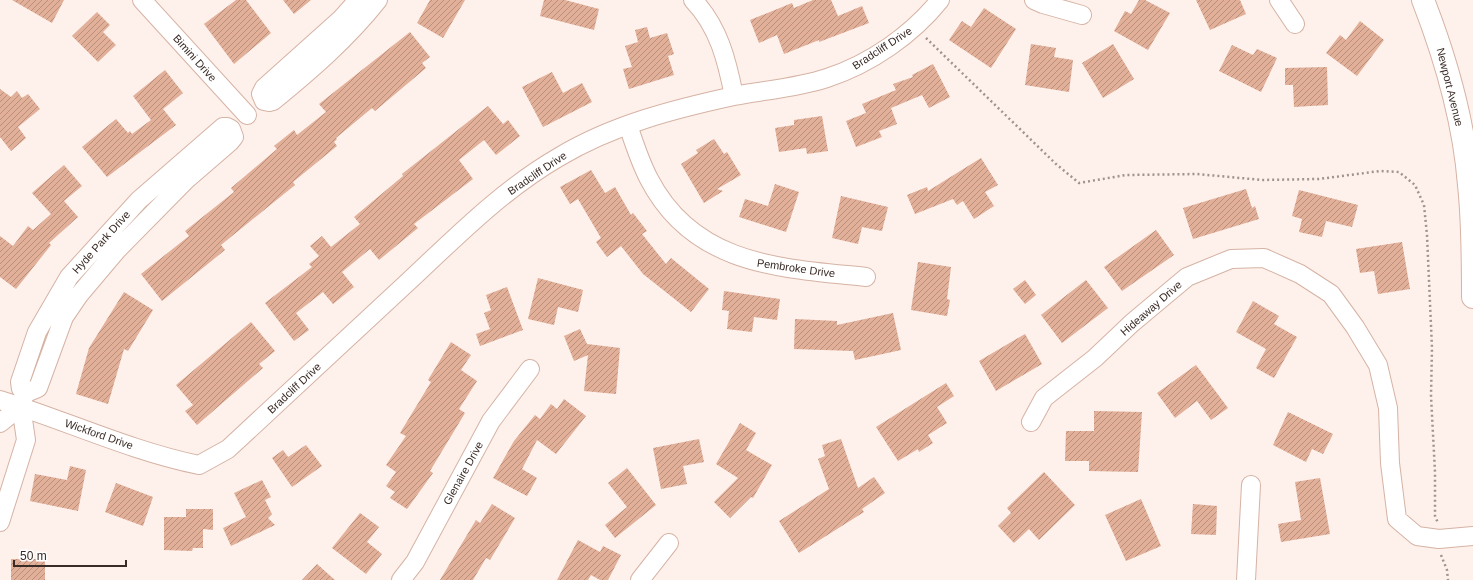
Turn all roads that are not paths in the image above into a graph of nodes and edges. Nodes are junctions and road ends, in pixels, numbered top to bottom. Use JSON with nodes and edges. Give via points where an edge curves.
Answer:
{"nodes":[{"id":1,"x":142,"y":0,"type":"edge"},
{"id":2,"x":358,"y":0,"type":"edge"},
{"id":3,"x":378,"y":0,"type":"edge"},
{"id":4,"x":693,"y":0,"type":"edge"},
{"id":5,"x":940,"y":0,"type":"edge"},
{"id":6,"x":1034,"y":0,"type":"edge"},
{"id":7,"x":1279,"y":0,"type":"edge"},
{"id":8,"x":1423,"y":0,"type":"edge"},
{"id":9,"x":1082,"y":15,"type":"dead end"},
{"id":10,"x":1295,"y":24,"type":"dead end"},
{"id":11,"x":734,"y":96,"type":"junction"},
{"id":12,"x":264,"y":101,"type":"junction"},
{"id":13,"x":247,"y":115,"type":"junction"},
{"id":14,"x":628,"y":125,"type":"junction"},
{"id":15,"x":866,"y":277,"type":"dead end"},
{"id":16,"x":1473,"y":297,"type":"edge"},
{"id":17,"x":530,"y":369,"type":"dead end"},
{"id":18,"x":0,"y":400,"type":"edge"},
{"id":19,"x":23,"y":400,"type":"junction"},
{"id":20,"x":1031,"y":422,"type":"dead end"},
{"id":21,"x":0,"y":423,"type":"edge"},
{"id":22,"x":200,"y":465,"type":"joint"},
{"id":23,"x":1251,"y":485,"type":"dead end"},
{"id":24,"x":0,"y":522,"type":"edge"},
{"id":25,"x":1473,"y":536,"type":"edge"},
{"id":26,"x":669,"y":543,"type":"dead end"},
{"id":27,"x":401,"y":580,"type":"edge"},
{"id":28,"x":640,"y":580,"type":"edge"},
{"id":29,"x":1246,"y":580,"type":"edge"}],
"edges":[{"from":1,"to":13,"type":"street","name":"Bimini Drive"},
{"from":2,"to":12,"type":"street","via":[[341,19],[264,88],[261,94]]},
{"from":3,"to":12,"type":"street","name":"Hyde Park Drive","via":[[362,20],[305,74],[273,101]]},
{"from":4,"to":11,"type":"street","via":[[713,26],[722,44]]},
{"from":5,"to":11,"type":"street","name":"Bradcliff Drive","via":[[924,20],[856,67],[826,79]]},
{"from":6,"to":9,"type":"street"},
{"from":7,"to":10,"type":"street"},
{"from":8,"to":16,"type":"main road","name":"Newport Avenue","via":[[1440,45],[1458,111],[1464,145],[1472,229]]},
{"from":11,"to":14,"type":"street","name":"Bradcliff Drive","via":[[666,112]]},
{"from":12,"to":13,"type":"street","name":"Hyde Park Drive"},
{"from":13,"to":19,"type":"street","name":"Hyde Park Drive","via":[[231,130],[223,127],[139,200],[69,277],[37,332],[20,382]]},
{"from":14,"to":15,"type":"street","name":"Pembroke Drive","via":[[648,178],[664,203],[679,220],[710,244],[751,261],[791,269]]},
{"from":14,"to":22,"type":"street","name":"Bradcliff Drive","via":[[579,146],[517,185],[476,218],[228,449]]},
{"from":17,"to":27,"type":"street","name":"Glenaire Drive","via":[[491,422],[415,562]]},
{"from":18,"to":19,"type":"street","name":"Wickford Drive"},
{"from":19,"to":21,"type":"street"},
{"from":19,"to":22,"type":"street","name":"Wickford Drive","via":[[121,443],[177,461]]},
{"from":19,"to":24,"type":"street","name":"Hyde Park Drive","via":[[26,440]]},
{"from":20,"to":25,"type":"street","name":"Hideaway Drive","via":[[1044,398],[1096,358],[1132,323],[1187,277],[1231,259],[1264,258],[1300,274],[1330,294],[1355,327],[1378,365],[1388,408],[1396,519],[1417,536],[1439,539]]},
{"from":23,"to":29,"type":"street"},
{"from":26,"to":28,"type":"street"}]}
